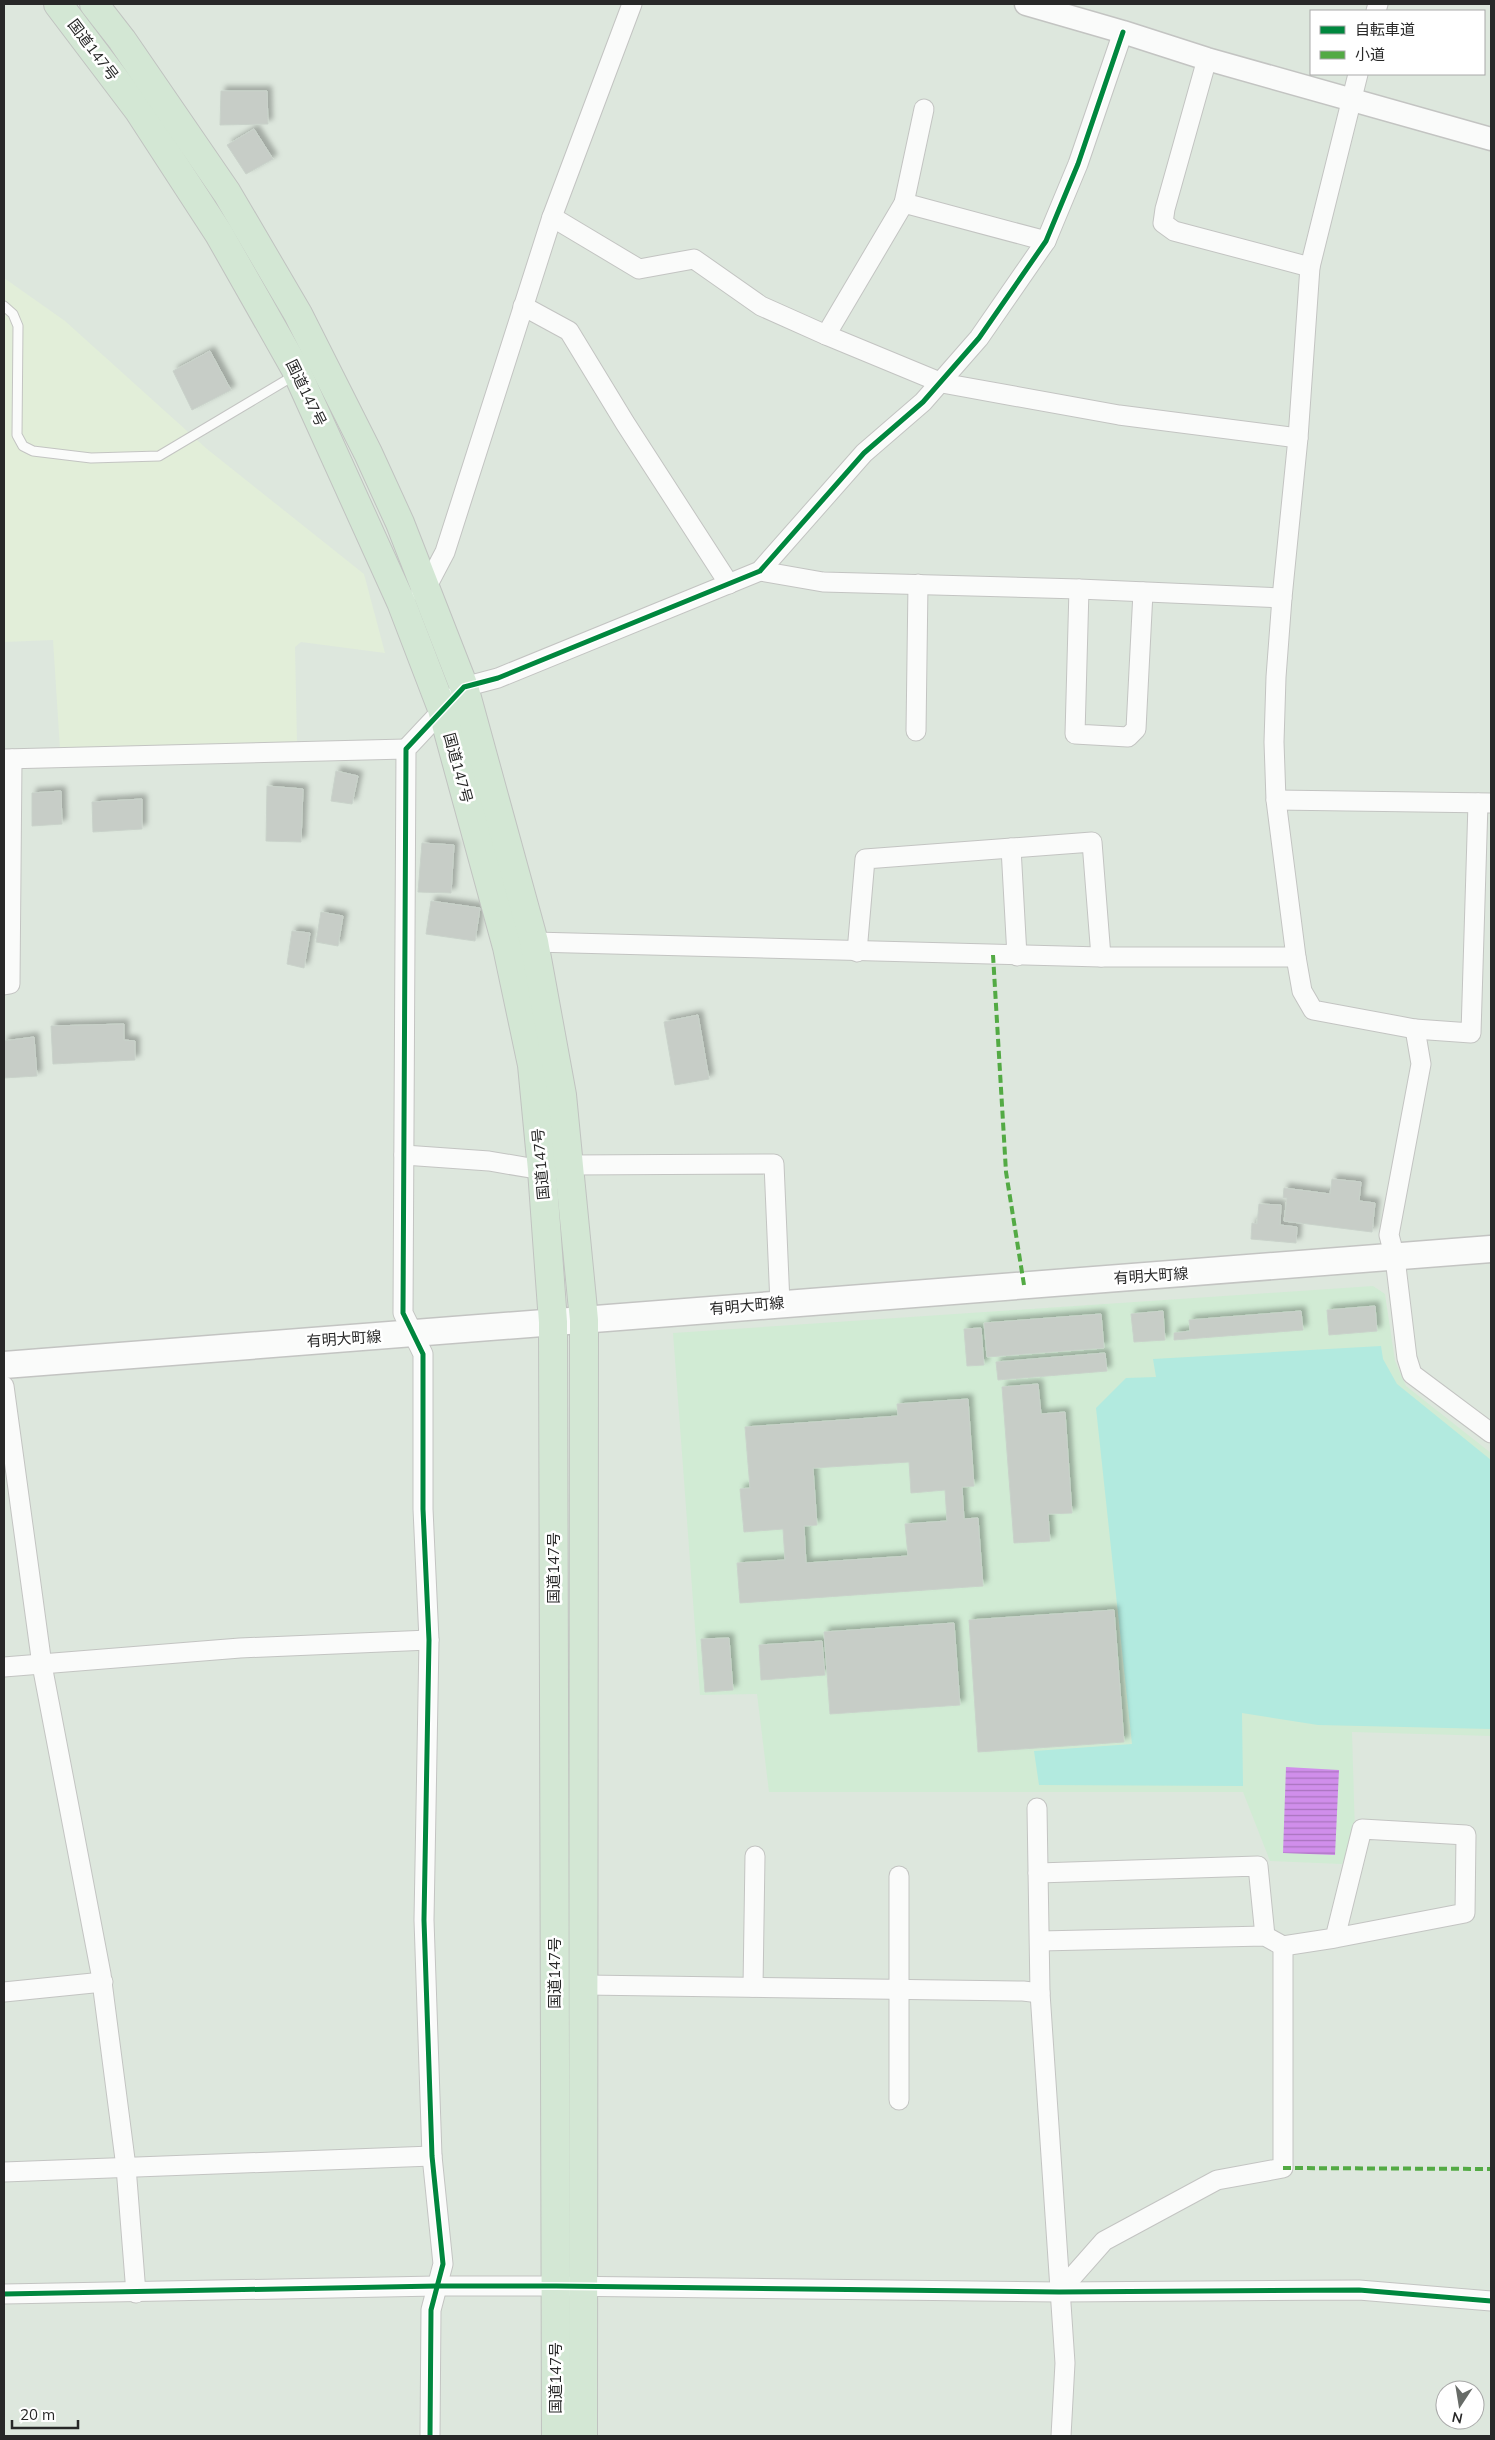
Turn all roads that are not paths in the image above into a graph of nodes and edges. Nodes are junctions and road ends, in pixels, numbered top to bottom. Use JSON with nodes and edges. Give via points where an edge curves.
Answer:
{"nodes":[{"id":1,"x":58,"y":4,"type":"edge"},
{"id":2,"x":94,"y":4,"type":"edge"},
{"id":3,"x":632,"y":4,"type":"edge"},
{"id":4,"x":1026,"y":4,"type":"edge"},
{"id":5,"x":1123,"y":32,"type":"junction"},
{"id":6,"x":1207,"y":59,"type":"junction"},
{"id":7,"x":1358,"y":75,"type":"edge"},
{"id":8,"x":1352,"y":99,"type":"junction"},
{"id":9,"x":924,"y":109,"type":"dead end"},
{"id":10,"x":1491,"y":139,"type":"edge"},
{"id":11,"x":904,"y":203,"type":"junction"},
{"id":12,"x":552,"y":217,"type":"junction"},
{"id":13,"x":1046,"y":241,"type":"junction"},
{"id":14,"x":1310,"y":267,"type":"junction"},
{"id":15,"x":4,"y":306,"type":"edge"},
{"id":16,"x":523,"y":306,"type":"junction"},
{"id":17,"x":826,"y":335,"type":"junction"},
{"id":18,"x":310,"y":367,"type":"junction"},
{"id":19,"x":942,"y":383,"type":"junction"},
{"id":20,"x":1298,"y":438,"type":"junction"},
{"id":21,"x":760,"y":571,"type":"junction"},
{"id":22,"x":729,"y":584,"type":"junction"},
{"id":23,"x":918,"y":584,"type":"junction"},
{"id":24,"x":1079,"y":589,"type":"junction"},
{"id":25,"x":1143,"y":592,"type":"junction"},
{"id":26,"x":413,"y":596,"type":"junction"},
{"id":27,"x":1282,"y":598,"type":"junction"},
{"id":28,"x":464,"y":687,"type":"junction"},
{"id":29,"x":442,"y":709,"type":"junction"},
{"id":30,"x":916,"y":731,"type":"dead end"},
{"id":31,"x":406,"y":749,"type":"junction"},
{"id":32,"x":8,"y":759,"type":"edge"},
{"id":33,"x":1276,"y":800,"type":"junction"},
{"id":34,"x":1485,"y":803,"type":"edge"},
{"id":35,"x":1011,"y":848,"type":"junction"},
{"id":36,"x":534,"y":942,"type":"junction"},
{"id":37,"x":857,"y":952,"type":"junction"},
{"id":38,"x":1016,"y":956,"type":"junction"},
{"id":39,"x":1101,"y":957,"type":"junction"},
{"id":40,"x":1296,"y":957,"type":"junction"},
{"id":41,"x":4,"y":985,"type":"edge"},
{"id":42,"x":1415,"y":1029,"type":"junction"},
{"id":43,"x":404,"y":1155,"type":"junction"},
{"id":44,"x":570,"y":1165,"type":"junction"},
{"id":45,"x":542,"y":1170,"type":"junction"},
{"id":46,"x":1491,"y":1248,"type":"edge"},
{"id":47,"x":1395,"y":1258,"type":"junction"},
{"id":48,"x":780,"y":1304,"type":"junction"},
{"id":49,"x":584,"y":1320,"type":"junction"},
{"id":50,"x":553,"y":1322,"type":"junction"},
{"id":51,"x":414,"y":1334,"type":"junction"},
{"id":52,"x":4,"y":1365,"type":"edge"},
{"id":53,"x":4,"y":1386,"type":"edge"},
{"id":54,"x":1491,"y":1433,"type":"edge"},
{"id":55,"x":429,"y":1640,"type":"junction"},
{"id":56,"x":42,"y":1665,"type":"junction"},
{"id":57,"x":4,"y":1667,"type":"edge"},
{"id":58,"x":1037,"y":1808,"type":"dead end"},
{"id":59,"x":755,"y":1856,"type":"dead end"},
{"id":60,"x":1038,"y":1873,"type":"junction"},
{"id":61,"x":899,"y":1876,"type":"dead end"},
{"id":62,"x":1265,"y":1936,"type":"junction"},
{"id":63,"x":1335,"y":1938,"type":"junction"},
{"id":64,"x":1040,"y":1940,"type":"junction"},
{"id":65,"x":1283,"y":1946,"type":"junction"},
{"id":66,"x":102,"y":1982,"type":"junction"},
{"id":67,"x":570,"y":1985,"type":"junction"},
{"id":68,"x":753,"y":1987,"type":"junction"},
{"id":69,"x":900,"y":1989,"type":"junction"},
{"id":70,"x":4,"y":1992,"type":"edge"},
{"id":71,"x":1040,"y":1994,"type":"junction"},
{"id":72,"x":899,"y":2100,"type":"dead end"},
{"id":73,"x":432,"y":2156,"type":"junction"},
{"id":74,"x":126,"y":2167,"type":"junction"},
{"id":75,"x":4,"y":2172,"type":"edge"},
{"id":76,"x":436,"y":2286,"type":"junction"},
{"id":77,"x":556,"y":2286,"type":"junction"},
{"id":78,"x":584,"y":2287,"type":"junction"},
{"id":79,"x":136,"y":2292,"type":"junction"},
{"id":80,"x":1059,"y":2292,"type":"junction"},
{"id":81,"x":4,"y":2294,"type":"edge"},
{"id":82,"x":1491,"y":2301,"type":"edge"},
{"id":83,"x":430,"y":2436,"type":"edge"},
{"id":84,"x":556,"y":2436,"type":"edge"},
{"id":85,"x":583,"y":2436,"type":"edge"},
{"id":86,"x":1061,"y":2436,"type":"edge"}],
"edges":[{"from":1,"to":18,"type":"highway","name":"国道147号","via":[[139,111]]},
{"from":2,"to":18,"type":"highway","name":"国道147号","via":[[227,193],[298,314]]},
{"from":3,"to":12,"type":"street"},
{"from":4,"to":5,"type":"street"},
{"from":5,"to":6,"type":"street"},
{"from":5,"to":13,"type":"street","via":[[1078,164]]},
{"from":6,"to":8,"type":"street"},
{"from":6,"to":14,"type":"street","via":[[1163,223],[1174,231]]},
{"from":7,"to":8,"type":"street"},
{"from":8,"to":10,"type":"street"},
{"from":8,"to":14,"type":"street"},
{"from":9,"to":11,"type":"street"},
{"from":11,"to":13,"type":"street"},
{"from":11,"to":17,"type":"street"},
{"from":12,"to":16,"type":"street"},
{"from":12,"to":17,"type":"street","via":[[639,269],[694,259],[761,306]]},
{"from":13,"to":19,"type":"street","via":[[979,338]]},
{"from":14,"to":20,"type":"street"},
{"from":15,"to":18,"type":"lane","via":[[13,314],[18,326],[17,435],[23,446],[33,451],[91,458],[159,456]]},
{"from":16,"to":22,"type":"street","via":[[569,331]]},
{"from":16,"to":26,"type":"street","via":[[445,552]]},
{"from":17,"to":19,"type":"street"},
{"from":18,"to":26,"type":"highway","name":"国道147号"},
{"from":19,"to":20,"type":"street","via":[[1119,415]]},
{"from":19,"to":21,"type":"street","via":[[864,453]]},
{"from":20,"to":27,"type":"street"},
{"from":21,"to":22,"type":"street"},
{"from":21,"to":23,"type":"street","via":[[823,582]]},
{"from":22,"to":28,"type":"street","via":[[498,678]]},
{"from":23,"to":24,"type":"street"},
{"from":23,"to":30,"type":"street"},
{"from":24,"to":25,"type":"street"},
{"from":24,"to":25,"type":"street","via":[[1074,734],[1128,737],[1136,729]]},
{"from":25,"to":27,"type":"street"},
{"from":26,"to":28,"type":"highway","name":"国道147号"},
{"from":26,"to":29,"type":"highway","name":"国道147号"},
{"from":27,"to":33,"type":"street","via":[[1274,733]]},
{"from":28,"to":29,"type":"street"},
{"from":28,"to":36,"type":"highway","name":"国道147号"},
{"from":29,"to":31,"type":"street"},
{"from":29,"to":45,"type":"highway","name":"国道147号","via":[[507,947],[532,1065]]},
{"from":31,"to":32,"type":"street"},
{"from":31,"to":43,"type":"street"},
{"from":32,"to":41,"type":"street","via":[[10,984]]},
{"from":33,"to":34,"type":"street"},
{"from":33,"to":40,"type":"street"},
{"from":34,"to":42,"type":"street","via":[[1471,1033]]},
{"from":35,"to":37,"type":"street","via":[[865,859]]},
{"from":35,"to":38,"type":"street"},
{"from":35,"to":39,"type":"street","via":[[1092,842]]},
{"from":36,"to":37,"type":"street"},
{"from":36,"to":44,"type":"highway","name":"国道147号","via":[[562,1095]]},
{"from":37,"to":38,"type":"street"},
{"from":38,"to":39,"type":"street"},
{"from":39,"to":40,"type":"street"},
{"from":40,"to":42,"type":"street","via":[[1302,991],[1313,1010]]},
{"from":42,"to":47,"type":"street","via":[[1421,1064],[1389,1235]]},
{"from":43,"to":45,"type":"street","via":[[488,1161]]},
{"from":43,"to":51,"type":"street","via":[[403,1313]]},
{"from":44,"to":48,"type":"street","via":[[774,1164]]},
{"from":44,"to":49,"type":"highway","name":"国道147号"},
{"from":45,"to":50,"type":"highway","name":"国道147号"},
{"from":46,"to":47,"type":"main road","name":"有明大町線"},
{"from":47,"to":48,"type":"main road","name":"有明大町線"},
{"from":47,"to":54,"type":"street","via":[[1406,1358],[1412,1374]]},
{"from":48,"to":49,"type":"main road","name":"有明大町線"},
{"from":49,"to":50,"type":"main road","name":"有明大町線"},
{"from":49,"to":67,"type":"highway","name":"国道147号"},
{"from":50,"to":51,"type":"main road","name":"有明大町線"},
{"from":50,"to":67,"type":"highway","name":"国道147号"},
{"from":51,"to":52,"type":"main road","name":"有明大町線"},
{"from":51,"to":55,"type":"street","via":[[423,1354],[423,1509]]},
{"from":53,"to":56,"type":"street"},
{"from":55,"to":56,"type":"street","via":[[240,1648]]},
{"from":55,"to":73,"type":"street","via":[[424,1920]]},
{"from":56,"to":57,"type":"street"},
{"from":56,"to":66,"type":"street"},
{"from":58,"to":60,"type":"street"},
{"from":59,"to":68,"type":"street"},
{"from":60,"to":62,"type":"street","via":[[1258,1866]]},
{"from":60,"to":64,"type":"street"},
{"from":61,"to":69,"type":"street"},
{"from":62,"to":64,"type":"street"},
{"from":62,"to":65,"type":"street"},
{"from":63,"to":63,"type":"street","via":[[1465,1912],[1466,1834],[1362,1829]]},
{"from":63,"to":65,"type":"street"},
{"from":64,"to":71,"type":"street"},
{"from":65,"to":80,"type":"street","via":[[1283,2168],[1217,2180],[1104,2241]]},
{"from":66,"to":70,"type":"street"},
{"from":66,"to":74,"type":"street"},
{"from":67,"to":68,"type":"street"},
{"from":67,"to":77,"type":"highway","name":"国道147号"},
{"from":67,"to":78,"type":"highway","name":"国道147号"},
{"from":68,"to":69,"type":"street"},
{"from":69,"to":71,"type":"street"},
{"from":69,"to":72,"type":"street"},
{"from":71,"to":80,"type":"street"},
{"from":73,"to":74,"type":"street"},
{"from":73,"to":76,"type":"street","via":[[443,2264]]},
{"from":74,"to":75,"type":"street"},
{"from":74,"to":79,"type":"street"},
{"from":76,"to":77,"type":"street"},
{"from":76,"to":79,"type":"street"},
{"from":76,"to":83,"type":"street","via":[[431,2310]]},
{"from":77,"to":78,"type":"street"},
{"from":77,"to":84,"type":"highway","name":"国道147号"},
{"from":78,"to":80,"type":"street"},
{"from":78,"to":85,"type":"highway","name":"国道147号"},
{"from":79,"to":81,"type":"street"},
{"from":80,"to":82,"type":"street","via":[[1359,2290]]},
{"from":80,"to":86,"type":"street","via":[[1065,2363]]}]}
